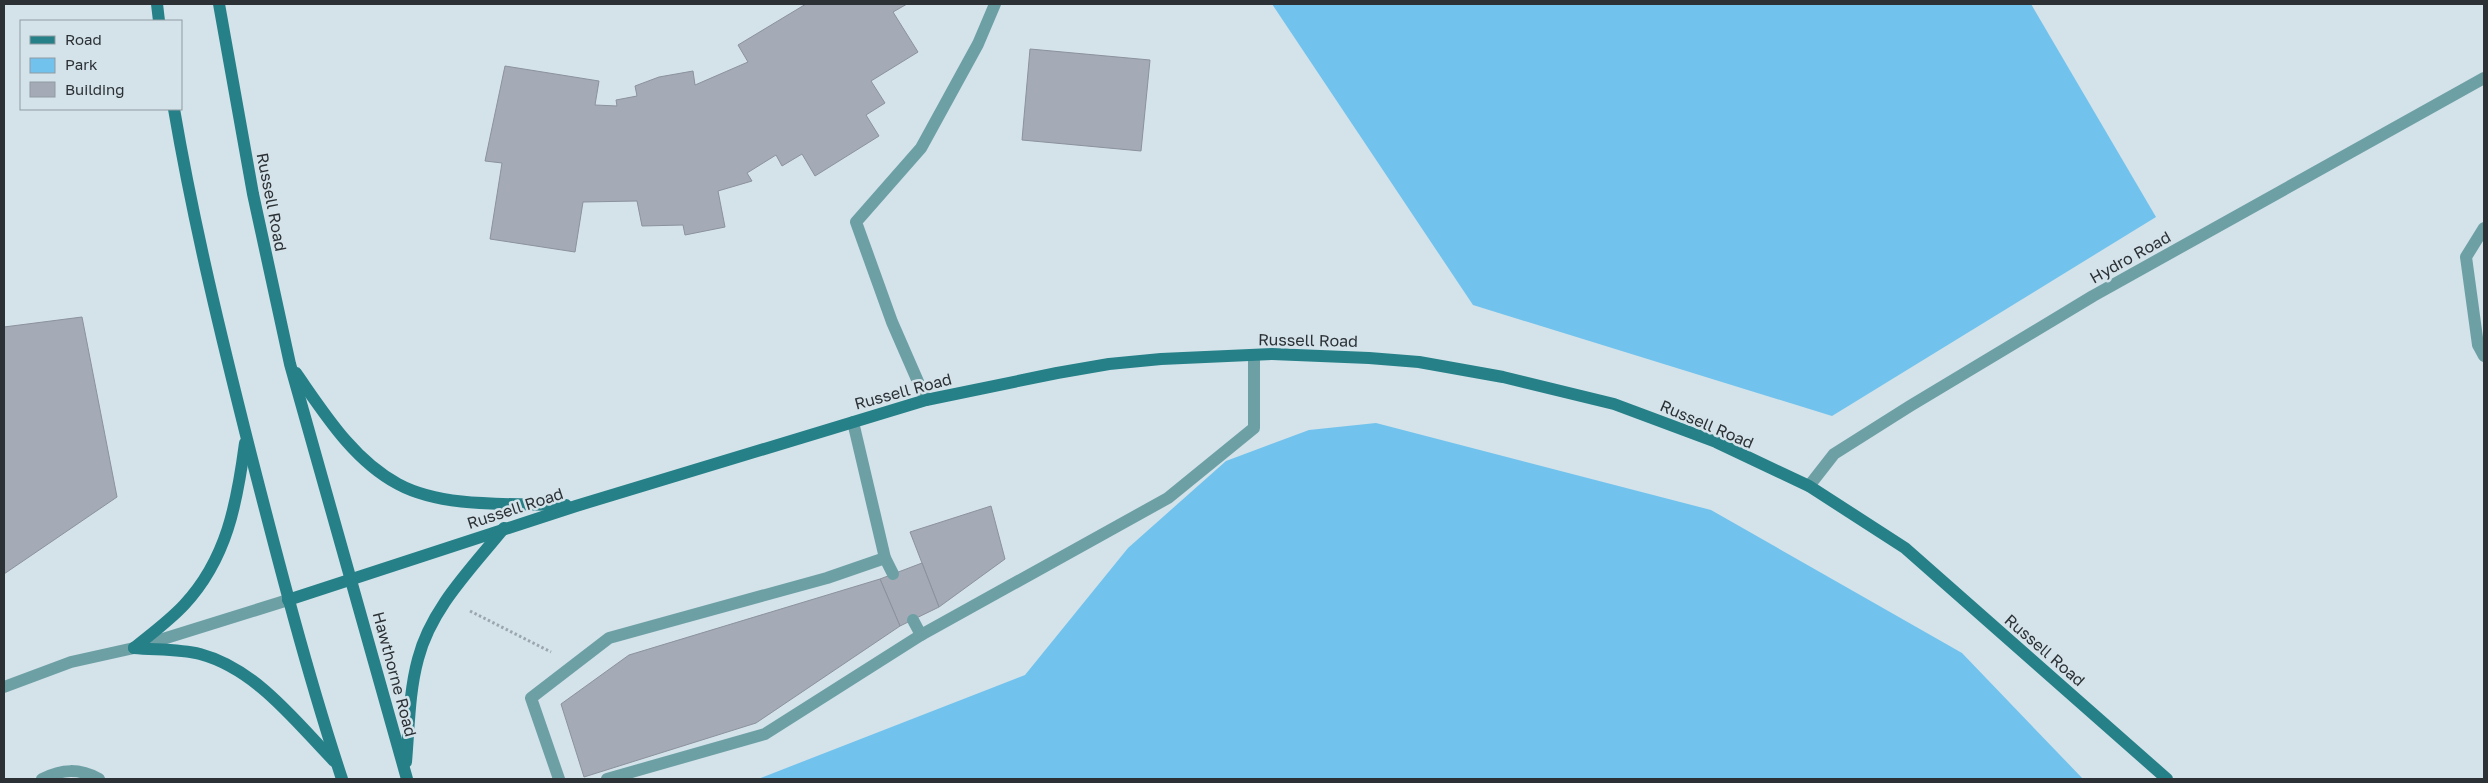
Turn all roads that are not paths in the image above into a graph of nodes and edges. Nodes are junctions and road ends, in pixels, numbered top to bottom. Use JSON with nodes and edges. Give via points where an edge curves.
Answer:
{"nodes":[{"id":1,"x":157,"y":4,"type":"edge"},
{"id":2,"x":219,"y":4,"type":"edge"},
{"id":3,"x":995,"y":4,"type":"edge"},
{"id":4,"x":159,"y":20,"type":"edge"},
{"id":5,"x":2484,"y":78,"type":"edge"},
{"id":6,"x":174,"y":110,"type":"edge"},
{"id":7,"x":2484,"y":228,"type":"edge"},
{"id":8,"x":1254,"y":355,"type":"junction"},
{"id":9,"x":2484,"y":356,"type":"edge"},
{"id":10,"x":290,"y":364,"type":"junction"},
{"id":11,"x":926,"y":400,"type":"junction"},
{"id":12,"x":853,"y":422,"type":"junction"},
{"id":13,"x":246,"y":435,"type":"junction"},
{"id":14,"x":1809,"y":486,"type":"junction"},
{"id":15,"x":576,"y":506,"type":"junction"},
{"id":16,"x":504,"y":528,"type":"junction"},
{"id":17,"x":885,"y":558,"type":"junction"},
{"id":18,"x":893,"y":574,"type":"dead end"},
{"id":19,"x":352,"y":578,"type":"junction"},
{"id":20,"x":288,"y":600,"type":"junction"},
{"id":21,"x":913,"y":620,"type":"dead end"},
{"id":22,"x":921,"y":635,"type":"junction"},
{"id":23,"x":134,"y":648,"type":"junction"},
{"id":24,"x":4,"y":687,"type":"edge"},
{"id":25,"x":337,"y":764,"type":"junction"},
{"id":26,"x":406,"y":776,"type":"edge"},
{"id":27,"x":42,"y":779,"type":"edge"},
{"id":28,"x":99,"y":779,"type":"edge"},
{"id":29,"x":342,"y":779,"type":"edge"},
{"id":30,"x":559,"y":779,"type":"edge"},
{"id":31,"x":608,"y":779,"type":"edge"},
{"id":32,"x":2166,"y":779,"type":"edge"}],
"edges":[{"from":1,"to":4,"type":"main road"},
{"from":2,"to":10,"type":"main road","name":"Russell Road","via":[[253,194]]},
{"from":3,"to":11,"type":"street","via":[[978,44],[921,148],[856,222],[892,322]]},
{"from":5,"to":14,"type":"street","name":"Hydro Road","via":[[2093,296],[1910,406],[1834,454]]},
{"from":6,"to":13,"type":"main road","via":[[188,188]]},
{"from":7,"to":9,"type":"street","via":[[2466,256],[2478,345]]},
{"from":8,"to":11,"type":"main road","name":"Russell Road","via":[[1109,364]]},
{"from":8,"to":14,"type":"main road","name":"Russell Road","via":[[1341,356],[1419,362],[1552,388],[1662,421],[1716,442]]},
{"from":8,"to":22,"type":"street","via":[[1254,428],[1168,498]]},
{"from":10,"to":15,"type":"main road","via":[[347,442],[396,483],[420,493],[445,498]]},
{"from":10,"to":19,"type":"main road","name":"Russell Road"},
{"from":11,"to":12,"type":"main road","name":"Russell Road"},
{"from":12,"to":15,"type":"main road","name":"Russell Road"},
{"from":12,"to":17,"type":"street"},
{"from":13,"to":20,"type":"main road"},
{"from":13,"to":23,"type":"main road","via":[[237,501],[218,558],[183,606]]},
{"from":14,"to":32,"type":"main road","name":"Russell Road","via":[[1905,548]]},
{"from":15,"to":16,"type":"main road","name":"Russell Road"},
{"from":16,"to":19,"type":"main road","name":"Russell Road"},
{"from":16,"to":26,"type":"main road","via":[[438,612],[427,634],[412,688]]},
{"from":17,"to":18,"type":"street"},
{"from":17,"to":30,"type":"street","via":[[827,578],[609,638],[531,698]]},
{"from":19,"to":20,"type":"main road","name":"Russell Road"},
{"from":19,"to":26,"type":"main road","name":"Hawthorne Road"},
{"from":20,"to":23,"type":"street"},
{"from":20,"to":25,"type":"main road"},
{"from":21,"to":22,"type":"street"},
{"from":22,"to":31,"type":"street","via":[[765,734]]},
{"from":23,"to":24,"type":"street","via":[[71,662]]},
{"from":23,"to":25,"type":"main road","via":[[199,654],[240,672],[273,699]]},
{"from":25,"to":29,"type":"main road"},
{"from":27,"to":28,"type":"street","via":[[55,772],[85,771]]}]}
